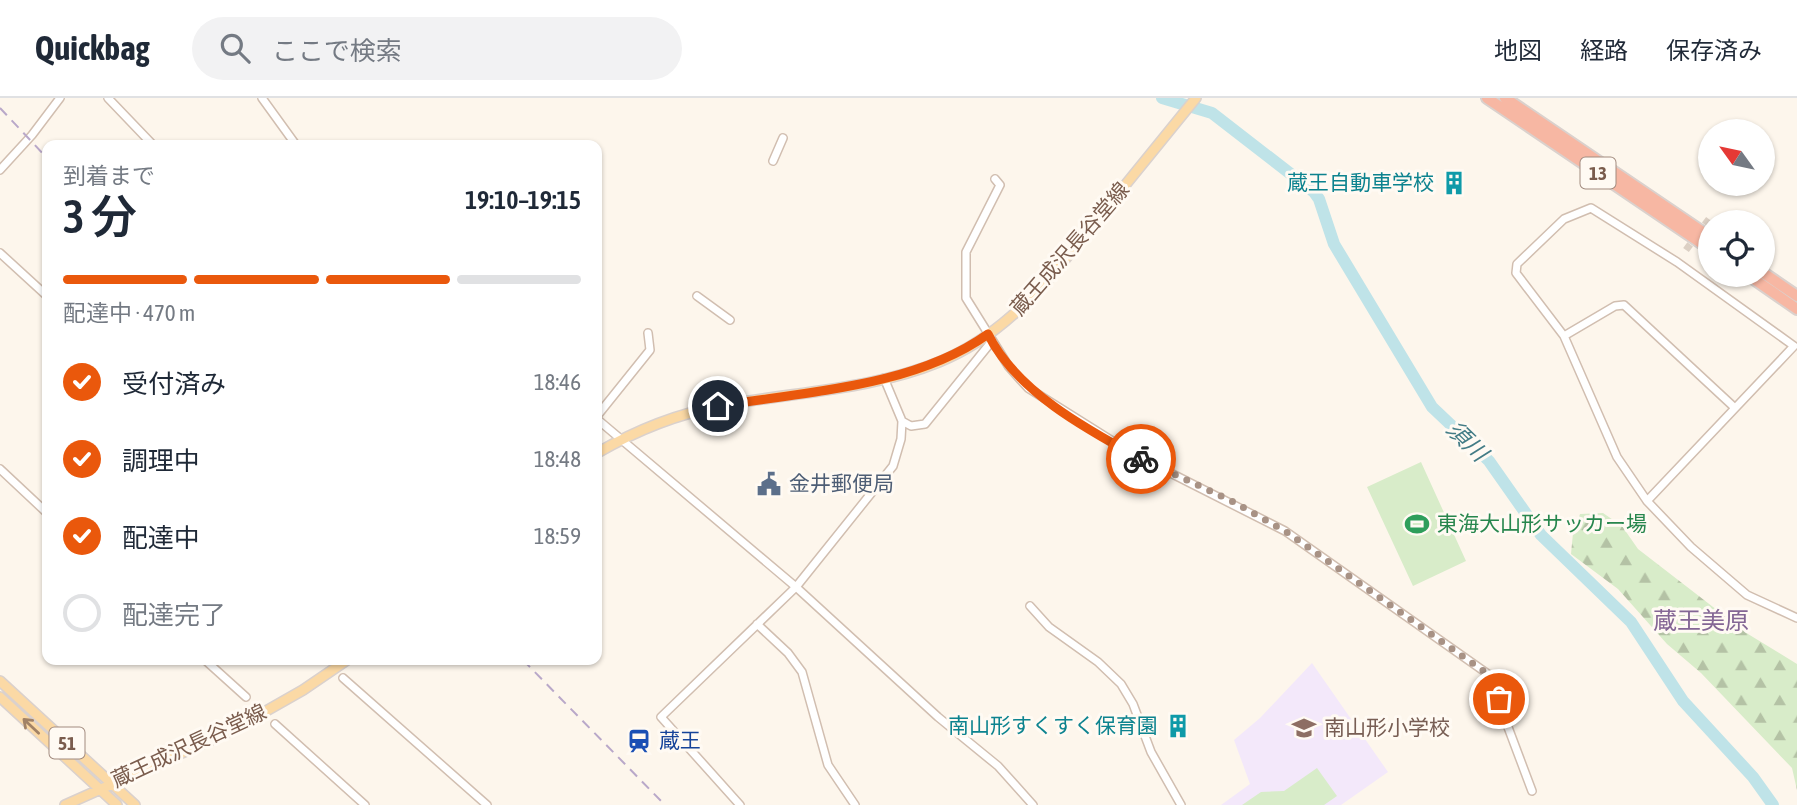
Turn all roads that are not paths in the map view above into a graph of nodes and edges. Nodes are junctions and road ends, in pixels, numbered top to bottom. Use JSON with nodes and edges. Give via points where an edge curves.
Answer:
{"nodes":[{"id":1,"x":60,"y":98,"type":"edge"},
{"id":2,"x":108,"y":98,"type":"edge"},
{"id":3,"x":262,"y":98,"type":"edge"},
{"id":4,"x":1196,"y":98,"type":"edge"},
{"id":5,"x":1487,"y":98,"type":"edge"},
{"id":6,"x":1505,"y":98,"type":"edge"},
{"id":7,"x":783,"y":138,"type":"dead end"},
{"id":8,"x":148,"y":140,"type":"edge"},
{"id":9,"x":292,"y":140,"type":"edge"},
{"id":10,"x":773,"y":161,"type":"dead end"},
{"id":11,"x":0,"y":170,"type":"edge"},
{"id":12,"x":995,"y":179,"type":"dead end"},
{"id":13,"x":1698,"y":229,"type":"edge"},
{"id":14,"x":1698,"y":241,"type":"edge"},
{"id":15,"x":0,"y":253,"type":"edge"},
{"id":16,"x":1775,"y":281,"type":"edge"},
{"id":17,"x":1765,"y":287,"type":"edge"},
{"id":18,"x":42,"y":291,"type":"edge"},
{"id":19,"x":697,"y":296,"type":"dead end"},
{"id":20,"x":1797,"y":296,"type":"edge"},
{"id":21,"x":1797,"y":309,"type":"edge"},
{"id":22,"x":730,"y":320,"type":"dead end"},
{"id":23,"x":648,"y":334,"type":"dead end"},
{"id":24,"x":1564,"y":336,"type":"junction"},
{"id":25,"x":990,"y":337,"type":"junction"},
{"id":26,"x":884,"y":379,"type":"junction"},
{"id":27,"x":1735,"y":408,"type":"junction"},
{"id":28,"x":602,"y":411,"type":"edge"},
{"id":29,"x":902,"y":421,"type":"junction"},
{"id":30,"x":602,"y":422,"type":"edge"},
{"id":31,"x":620,"y":440,"type":"junction"},
{"id":32,"x":602,"y":450,"type":"edge"},
{"id":33,"x":0,"y":469,"type":"edge"},
{"id":34,"x":1647,"y":501,"type":"junction"},
{"id":35,"x":42,"y":508,"type":"edge"},
{"id":36,"x":796,"y":586,"type":"junction"},
{"id":37,"x":1030,"y":606,"type":"dead end"},
{"id":38,"x":1797,"y":618,"type":"edge"},
{"id":39,"x":757,"y":624,"type":"junction"},
{"id":40,"x":211,"y":665,"type":"edge"},
{"id":41,"x":340,"y":665,"type":"edge"},
{"id":42,"x":343,"y":678,"type":"dead end"},
{"id":43,"x":0,"y":681,"type":"edge"},
{"id":44,"x":0,"y":697,"type":"edge"},
{"id":45,"x":246,"y":697,"type":"dead end"},
{"id":46,"x":275,"y":724,"type":"dead end"},
{"id":47,"x":111,"y":783,"type":"junction"},
{"id":48,"x":99,"y":788,"type":"junction"},
{"id":49,"x":1532,"y":791,"type":"dead end"},
{"id":50,"x":65,"y":805,"type":"edge"},
{"id":51,"x":117,"y":805,"type":"edge"},
{"id":52,"x":135,"y":805,"type":"edge"},
{"id":53,"x":365,"y":805,"type":"edge"},
{"id":54,"x":487,"y":805,"type":"edge"},
{"id":55,"x":740,"y":805,"type":"edge"},
{"id":56,"x":855,"y":805,"type":"edge"},
{"id":57,"x":1033,"y":805,"type":"edge"},
{"id":58,"x":1181,"y":805,"type":"edge"}],
"edges":[{"from":1,"to":11,"type":"street"},
{"from":2,"to":8,"type":"street"},
{"from":3,"to":9,"type":"street"},
{"from":4,"to":25,"type":"main road","name":"蔵王成沢長谷堂線","via":[[1041,290]]},
{"from":5,"to":14,"type":"highway","number":"13"},
{"from":6,"to":13,"type":"highway","number":"13"},
{"from":7,"to":10,"type":"street"},
{"from":12,"to":25,"type":"street","via":[[1000,185],[965,261],[966,298]]},
{"from":15,"to":18,"type":"street"},
{"from":16,"to":20,"type":"highway"},
{"from":17,"to":21,"type":"highway"},
{"from":19,"to":22,"type":"street"},
{"from":23,"to":28,"type":"street","via":[[650,349]]},
{"from":24,"to":27,"type":"street","via":[[1624,304]]},
{"from":24,"to":27,"type":"street","via":[[1516,273],[1517,264],[1564,219],[1591,208],[1678,262],[1794,346]]},
{"from":24,"to":34,"type":"street","via":[[1617,457]]},
{"from":25,"to":26,"type":"main road","name":"蔵王成沢長谷堂線","via":[[938,362]]},
{"from":25,"to":29,"type":"street","via":[[925,424],[911,426]]},
{"from":25,"to":49,"type":"street","via":[[1009,367],[1044,399],[1133,454],[1285,531],[1488,674]]},
{"from":26,"to":29,"type":"street"},
{"from":26,"to":31,"type":"main road","name":"蔵王成沢長谷堂線","via":[[718,406],[664,421]]},
{"from":27,"to":34,"type":"street"},
{"from":29,"to":36,"type":"street","via":[[893,466]]},
{"from":30,"to":31,"type":"street"},
{"from":31,"to":32,"type":"main road","name":"蔵王成沢長谷堂線"},
{"from":31,"to":36,"type":"street"},
{"from":33,"to":35,"type":"street"},
{"from":34,"to":38,"type":"street","via":[[1747,595]]},
{"from":36,"to":39,"type":"street"},
{"from":36,"to":57,"type":"street","via":[[905,688],[998,766]]},
{"from":37,"to":58,"type":"street","via":[[1049,627],[1121,684]]},
{"from":39,"to":55,"type":"street","via":[[661,717]]},
{"from":39,"to":56,"type":"street","via":[[802,672],[828,765]]},
{"from":40,"to":45,"type":"street"},
{"from":41,"to":47,"type":"main road","name":"蔵王成沢長谷堂線","via":[[229,732]]},
{"from":42,"to":54,"type":"street"},
{"from":43,"to":47,"type":"main road","number":"51"},
{"from":48,"to":44,"type":"main road","number":"51","one_way":true},
{"from":46,"to":53,"type":"street"},
{"from":47,"to":48,"type":"main road","name":"蔵王成沢長谷堂線"},
{"from":47,"to":52,"type":"main road","number":"51"},
{"from":48,"to":50,"type":"main road","name":"蔵王成沢長谷堂線"},
{"from":48,"to":51,"type":"main road","number":"51"}]}
